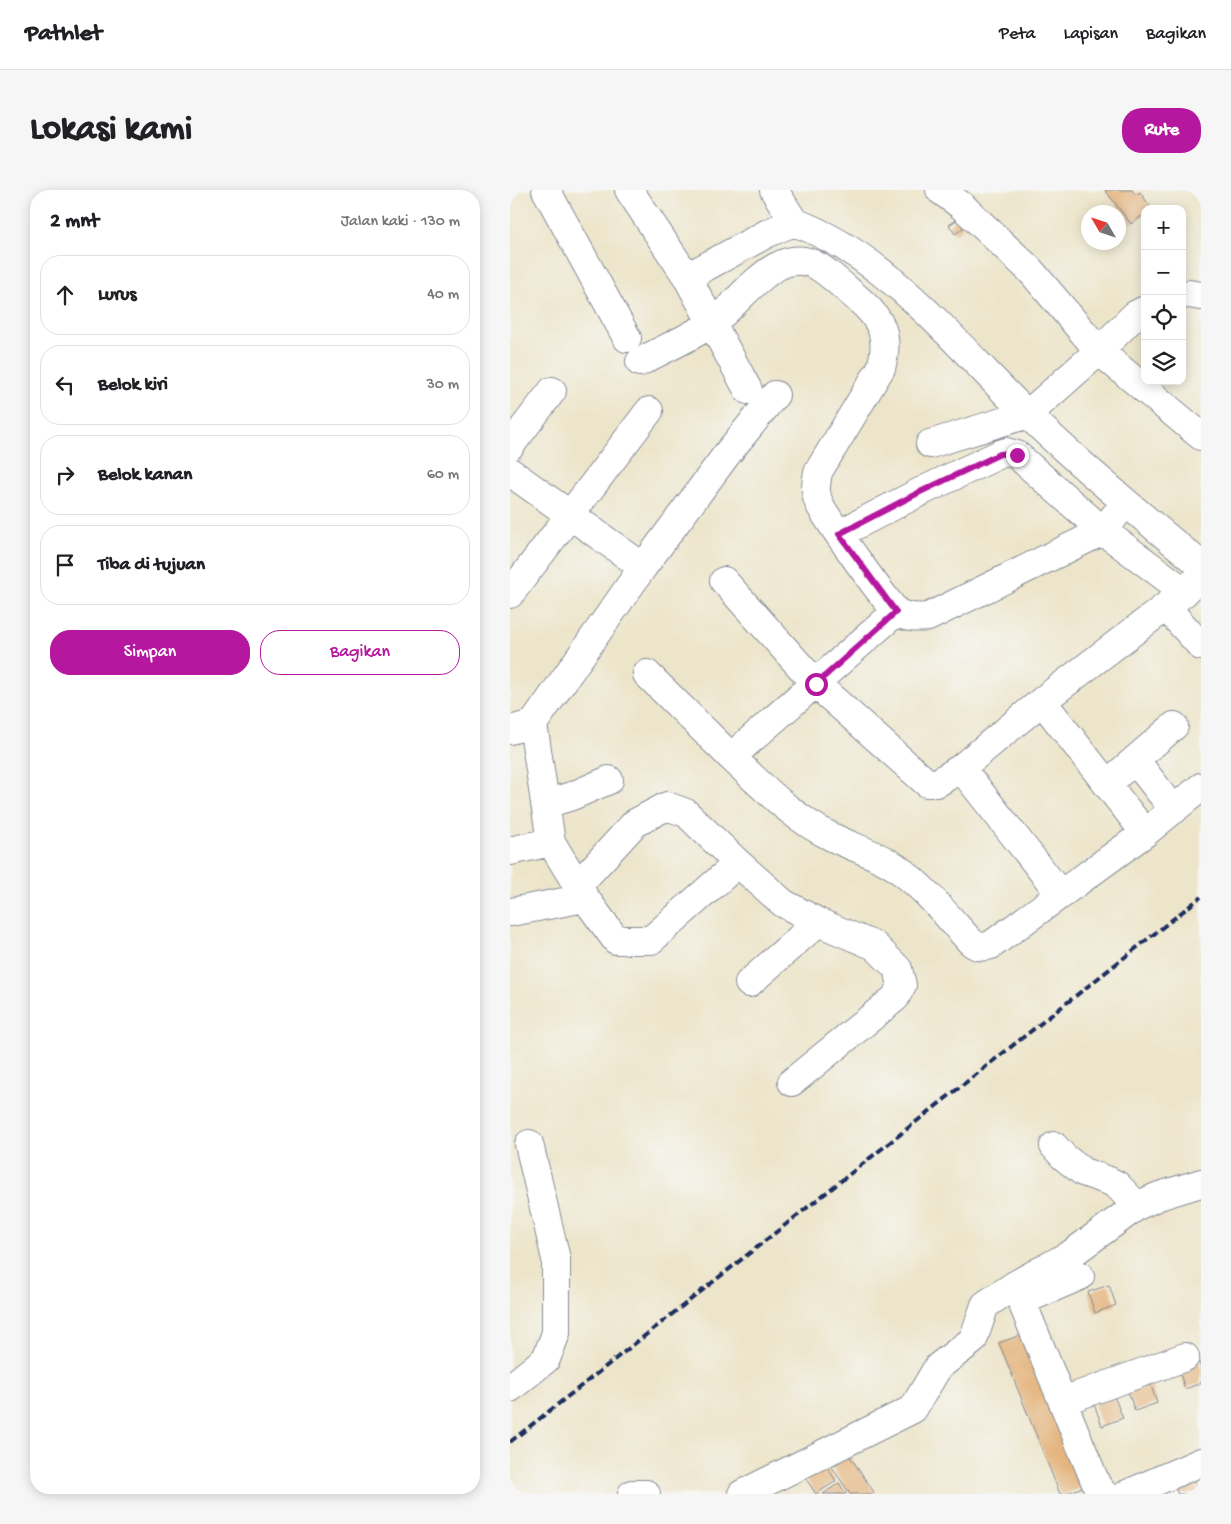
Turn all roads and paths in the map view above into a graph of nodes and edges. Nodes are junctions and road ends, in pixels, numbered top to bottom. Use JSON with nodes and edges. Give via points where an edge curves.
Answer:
{"nodes":[{"id":1,"x":546,"y":190,"type":"edge"},
{"id":2,"x":629,"y":190,"type":"edge"},
{"id":3,"x":774,"y":190,"type":"edge"},
{"id":4,"x":940,"y":190,"type":"edge"},
{"id":5,"x":794,"y":222,"type":"junction"},
{"id":6,"x":1185,"y":295,"type":"edge"},
{"id":7,"x":1201,"y":296,"type":"edge"},
{"id":8,"x":698,"y":299,"type":"junction"},
{"id":9,"x":1141,"y":312,"type":"edge"},
{"id":10,"x":627,"y":338,"type":"dead end"},
{"id":11,"x":1100,"y":351,"type":"junction"},
{"id":12,"x":640,"y":362,"type":"dead end"},
{"id":13,"x":748,"y":390,"type":"dead end"},
{"id":14,"x":552,"y":391,"type":"dead end"},
{"id":15,"x":775,"y":395,"type":"dead end"},
{"id":16,"x":649,"y":410,"type":"dead end"},
{"id":17,"x":1028,"y":414,"type":"junction"},
{"id":18,"x":1201,"y":436,"type":"edge"},
{"id":19,"x":930,"y":444,"type":"dead end"},
{"id":20,"x":510,"y":446,"type":"edge"},
{"id":21,"x":510,"y":472,"type":"edge"},
{"id":22,"x":570,"y":516,"type":"junction"},
{"id":23,"x":1115,"y":516,"type":"junction"},
{"id":24,"x":839,"y":534,"type":"junction"},
{"id":25,"x":1201,"y":565,"type":"edge"},
{"id":26,"x":643,"y":567,"type":"junction"},
{"id":27,"x":724,"y":581,"type":"dead end"},
{"id":28,"x":1184,"y":591,"type":"edge"},
{"id":29,"x":510,"y":594,"type":"edge"},
{"id":30,"x":896,"y":612,"type":"junction"},
{"id":31,"x":1201,"y":646,"type":"edge"},
{"id":32,"x":647,"y":674,"type":"dead end"},
{"id":33,"x":816,"y":684,"type":"junction"},
{"id":34,"x":1042,"y":702,"type":"junction"},
{"id":35,"x":1174,"y":726,"type":"dead end"},
{"id":36,"x":522,"y":727,"type":"edge"},
{"id":37,"x":730,"y":757,"type":"junction"},
{"id":38,"x":1135,"y":760,"type":"junction"},
{"id":39,"x":961,"y":768,"type":"junction"},
{"id":40,"x":609,"y":780,"type":"dead end"},
{"id":41,"x":1107,"y":784,"type":"junction"},
{"id":42,"x":1201,"y":787,"type":"edge"},
{"id":43,"x":545,"y":804,"type":"junction"},
{"id":44,"x":1174,"y":810,"type":"junction"},
{"id":45,"x":1145,"y":833,"type":"junction"},
{"id":46,"x":551,"y":842,"type":"junction"},
{"id":47,"x":510,"y":851,"type":"edge"},
{"id":48,"x":738,"y":864,"type":"junction"},
{"id":49,"x":581,"y":892,"type":"junction"},
{"id":50,"x":1061,"y":895,"type":"junction"},
{"id":51,"x":511,"y":912,"type":"dead end"},
{"id":52,"x":818,"y":922,"type":"junction"},
{"id":53,"x":749,"y":983,"type":"dead end"},
{"id":54,"x":792,"y":1082,"type":"dead end"},
{"id":55,"x":529,"y":1144,"type":"dead end"},
{"id":56,"x":1054,"y":1146,"type":"dead end"},
{"id":57,"x":1201,"y":1183,"type":"edge"},
{"id":58,"x":1136,"y":1206,"type":"junction"},
{"id":59,"x":1080,"y":1276,"type":"dead end"},
{"id":60,"x":1019,"y":1293,"type":"junction"},
{"id":61,"x":1185,"y":1357,"type":"dead end"},
{"id":62,"x":510,"y":1388,"type":"edge"},
{"id":63,"x":1063,"y":1401,"type":"junction"},
{"id":64,"x":1201,"y":1462,"type":"edge"},
{"id":65,"x":1141,"y":1491,"type":"edge"},
{"id":66,"x":632,"y":1494,"type":"edge"},
{"id":67,"x":646,"y":1494,"type":"edge"},
{"id":68,"x":742,"y":1494,"type":"edge"},
{"id":69,"x":1104,"y":1494,"type":"edge"}],
"edges":[{"from":1,"to":10,"type":"street"},
{"from":2,"to":8,"type":"street"},
{"from":3,"to":5,"type":"street"},
{"from":4,"to":11,"type":"street","via":[[962,206],[1030,270]]},
{"from":5,"to":8,"type":"street","via":[[768,233]]},
{"from":5,"to":17,"type":"street","via":[[815,229],[839,243],[912,298]]},
{"from":6,"to":7,"type":"street"},
{"from":8,"to":12,"type":"street"},
{"from":8,"to":13,"type":"street"},
{"from":8,"to":24,"type":"street","via":[[757,281],[789,261],[803,261],[818,266],[871,309],[880,322],[885,353],[882,368],[818,472],[815,488],[819,504]]},
{"from":9,"to":11,"type":"street"},
{"from":11,"to":17,"type":"street"},
{"from":11,"to":18,"type":"street"},
{"from":14,"to":20,"type":"street"},
{"from":15,"to":26,"type":"street"},
{"from":16,"to":22,"type":"street"},
{"from":17,"to":19,"type":"street"},
{"from":17,"to":23,"type":"street"},
{"from":21,"to":22,"type":"street"},
{"from":22,"to":26,"type":"street"},
{"from":22,"to":29,"type":"street"},
{"from":23,"to":24,"type":"street","via":[[1017,455],[1006,452]]},
{"from":23,"to":25,"type":"street"},
{"from":23,"to":28,"type":"street"},
{"from":23,"to":30,"type":"street","via":[[928,617],[912,618]]},
{"from":24,"to":30,"type":"street"},
{"from":26,"to":36,"type":"street"},
{"from":27,"to":33,"type":"street"},
{"from":28,"to":31,"type":"street"},
{"from":28,"to":34,"type":"street"},
{"from":30,"to":33,"type":"street"},
{"from":32,"to":37,"type":"street"},
{"from":33,"to":37,"type":"street"},
{"from":33,"to":39,"type":"street","via":[[927,783],[937,783]]},
{"from":34,"to":39,"type":"street"},
{"from":34,"to":41,"type":"street"},
{"from":35,"to":38,"type":"street"},
{"from":36,"to":43,"type":"street"},
{"from":37,"to":50,"type":"street","via":[[809,824],[875,855],[912,879],[976,946],[991,945]]},
{"from":38,"to":41,"type":"street"},
{"from":38,"to":44,"type":"street"},
{"from":39,"to":50,"type":"street"},
{"from":40,"to":43,"type":"street"},
{"from":41,"to":45,"type":"street"},
{"from":42,"to":44,"type":"street"},
{"from":43,"to":46,"type":"street"},
{"from":44,"to":45,"type":"street"},
{"from":45,"to":50,"type":"street"},
{"from":46,"to":47,"type":"street"},
{"from":46,"to":49,"type":"street"},
{"from":48,"to":49,"type":"street","via":[[651,940],[616,940]]},
{"from":48,"to":49,"type":"street","via":[[686,813],[667,806],[635,822]]},
{"from":48,"to":52,"type":"street","via":[[783,904]]},
{"from":49,"to":51,"type":"street"},
{"from":52,"to":53,"type":"street"},
{"from":52,"to":54,"type":"street","via":[[875,946],[898,969],[902,985],[896,998]]},
{"from":55,"to":62,"type":"street","via":[[556,1259],[556,1333],[546,1359]]},
{"from":56,"to":58,"type":"street","via":[[1083,1172],[1117,1185]]},
{"from":57,"to":58,"type":"street"},
{"from":58,"to":60,"type":"street"},
{"from":59,"to":60,"type":"street"},
{"from":60,"to":63,"type":"street"},
{"from":60,"to":68,"type":"street","via":[[985,1305],[974,1340],[938,1367],[913,1409]]},
{"from":61,"to":63,"type":"street"},
{"from":63,"to":69,"type":"street","via":[[1097,1486]]},
{"from":64,"to":65,"type":"street"},
{"from":66,"to":67,"type":"street"}]}
